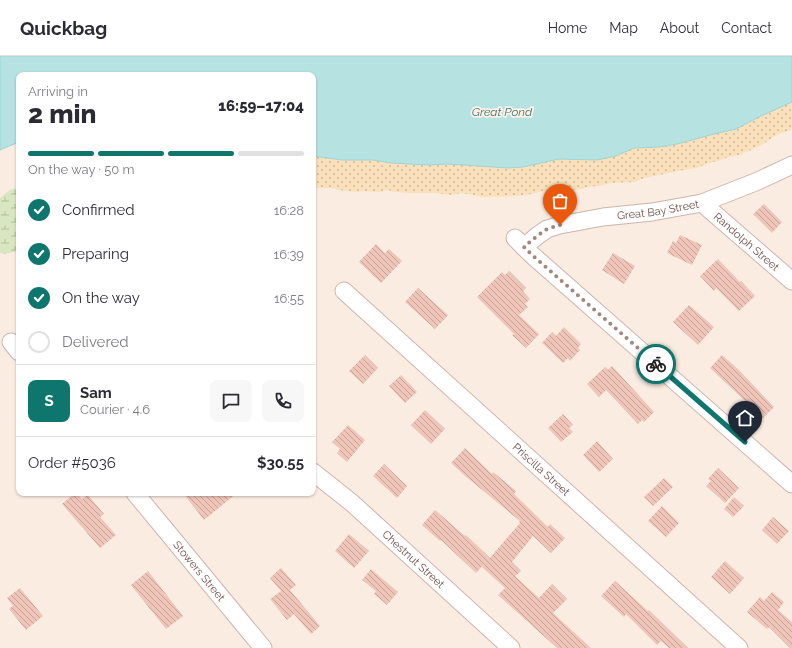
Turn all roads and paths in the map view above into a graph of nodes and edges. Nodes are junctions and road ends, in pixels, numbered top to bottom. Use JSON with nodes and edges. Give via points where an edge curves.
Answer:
{"nodes":[{"id":1,"x":792,"y":165,"type":"edge"},
{"id":2,"x":702,"y":202,"type":"junction"},
{"id":3,"x":792,"y":281,"type":"edge"},
{"id":4,"x":344,"y":291,"type":"dead end"},
{"id":5,"x":316,"y":474,"type":"edge"},
{"id":6,"x":792,"y":484,"type":"edge"},
{"id":7,"x":138,"y":496,"type":"edge"},
{"id":8,"x":263,"y":648,"type":"edge"},
{"id":9,"x":511,"y":648,"type":"edge"},
{"id":10,"x":739,"y":648,"type":"edge"}],
"edges":[{"from":1,"to":2,"type":"street","name":"Great Bay Street"},
{"from":2,"to":3,"type":"street","name":"Randolph Street"},
{"from":2,"to":6,"type":"street","name":"Great Bay Street","via":[[560,225],[519,242]]},
{"from":4,"to":10,"type":"street","name":"Priscilla Street"},
{"from":5,"to":9,"type":"street","name":"Chestnut Street","via":[[352,503]]},
{"from":7,"to":8,"type":"street","name":"Stowers Street"}]}
